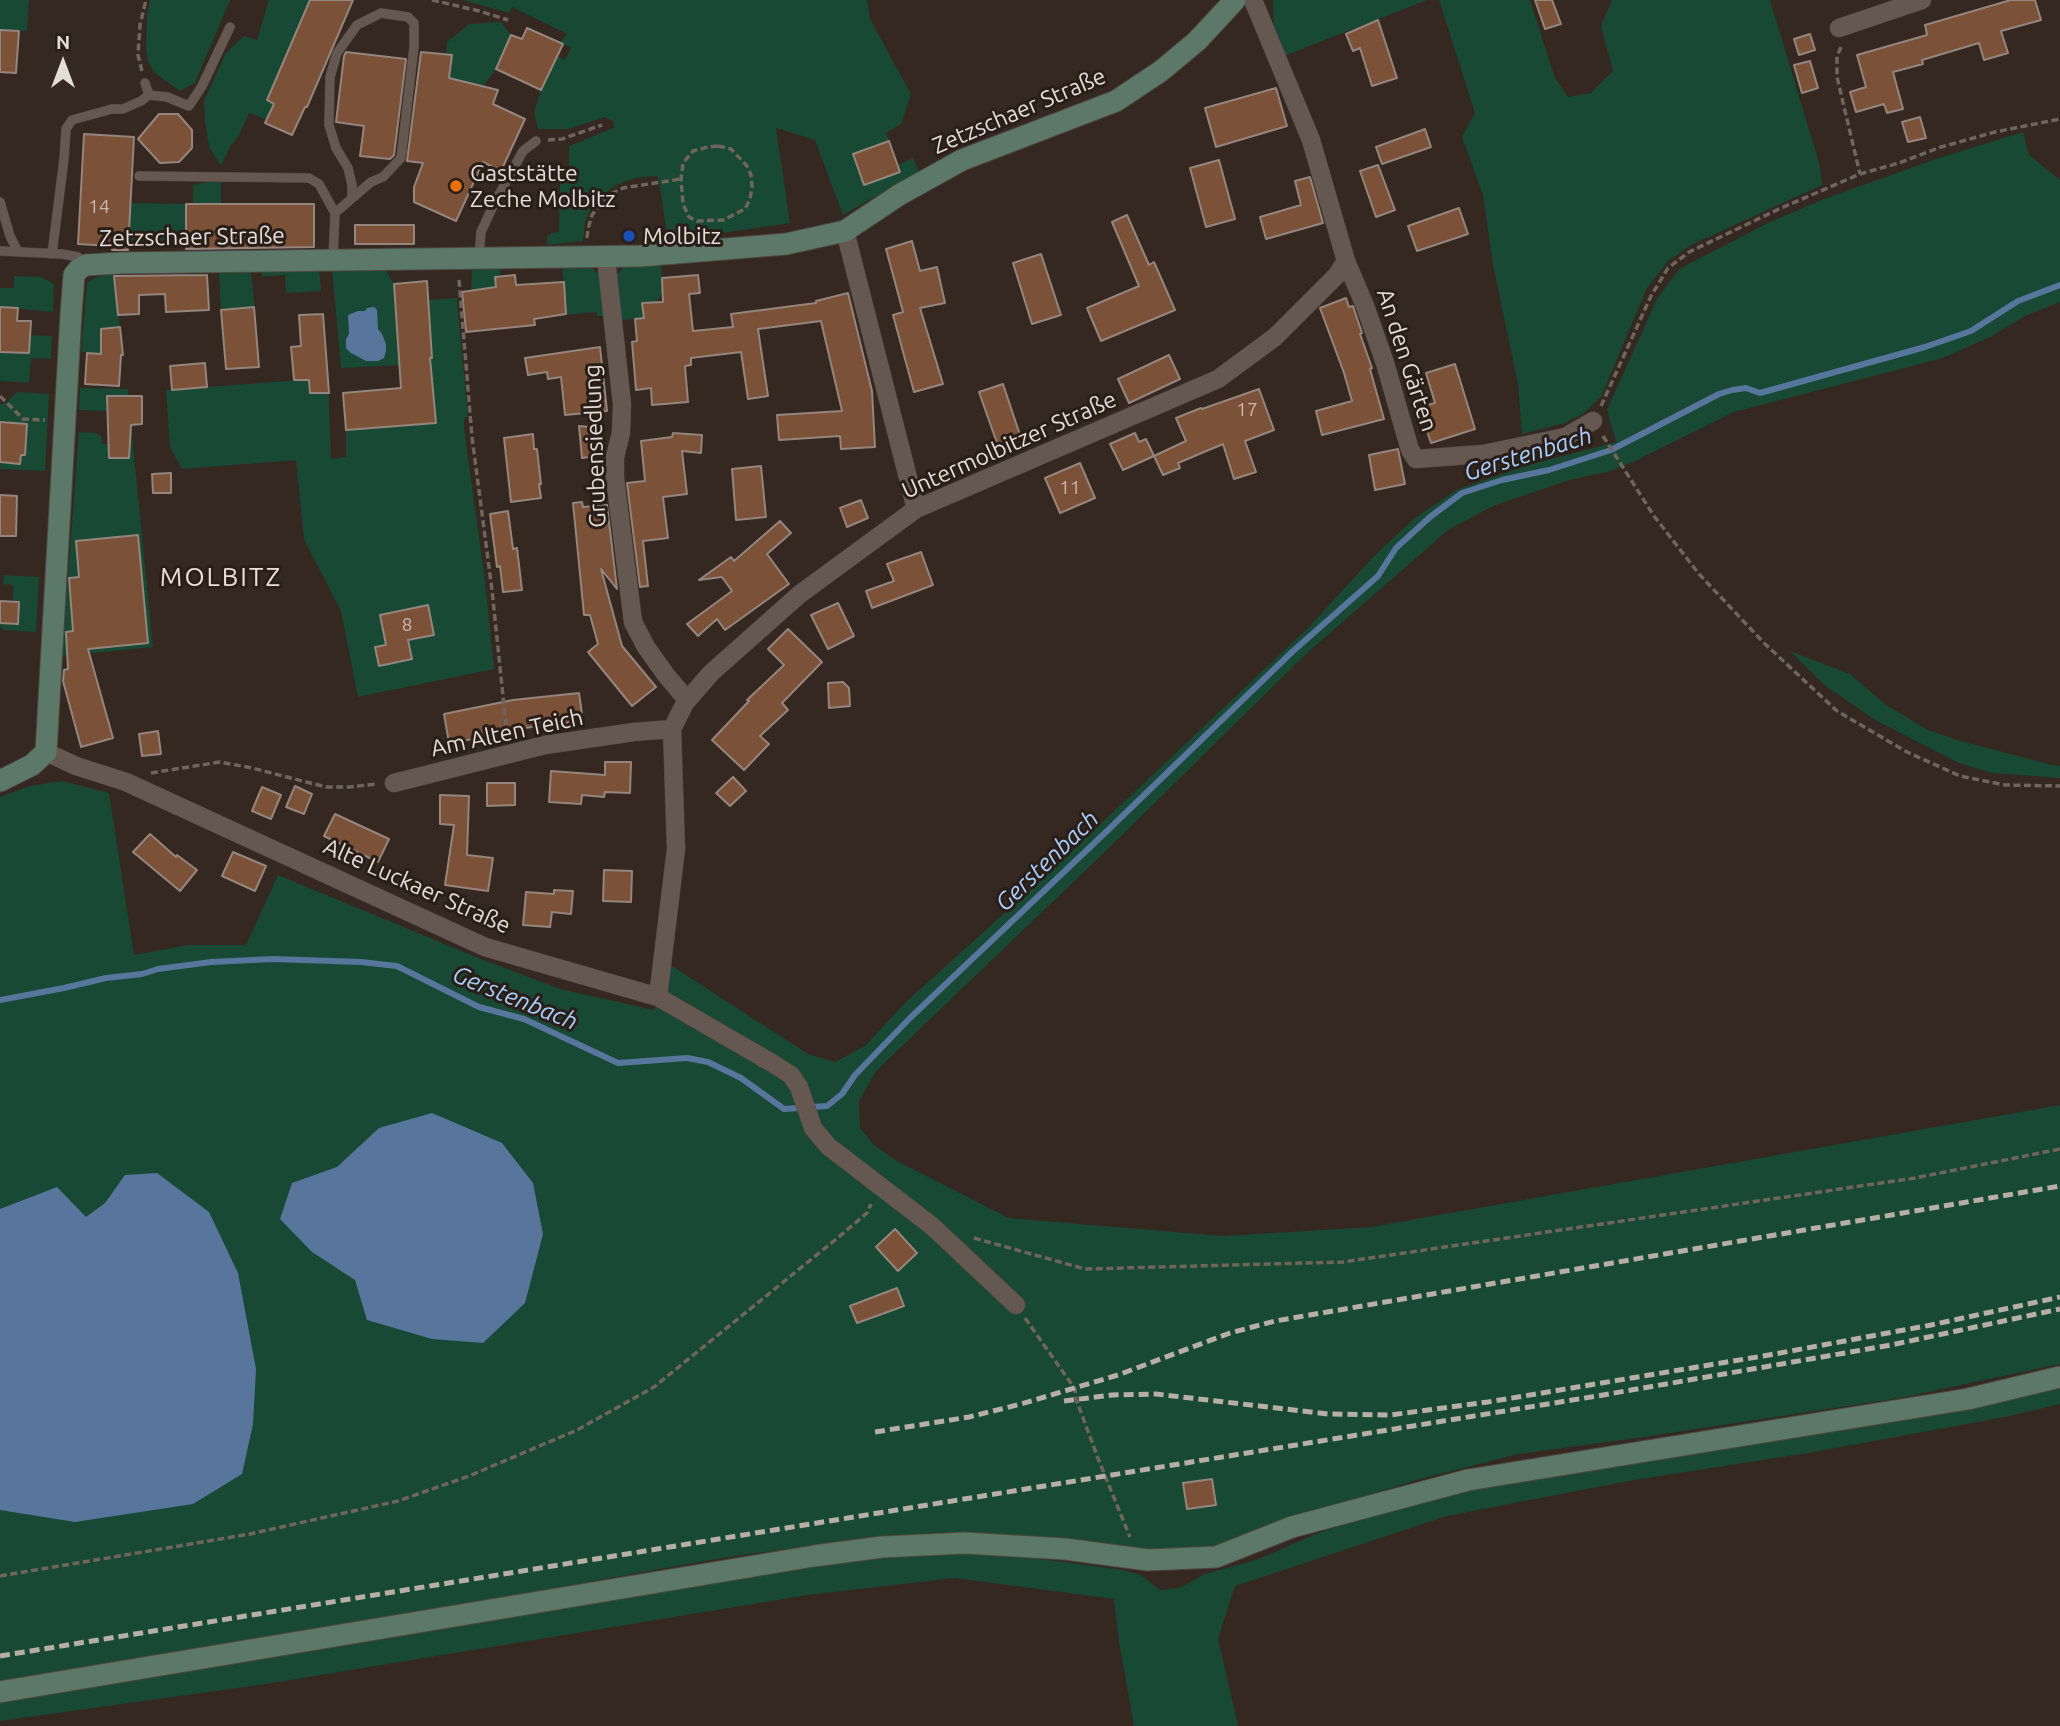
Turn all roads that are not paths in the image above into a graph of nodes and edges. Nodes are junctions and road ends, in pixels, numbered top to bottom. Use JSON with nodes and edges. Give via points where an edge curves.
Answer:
{"nodes":[{"id":1,"x":1235,"y":0,"type":"edge"},
{"id":2,"x":1253,"y":0,"type":"edge"},
{"id":3,"x":1922,"y":0,"type":"edge"},
{"id":4,"x":230,"y":27,"type":"dead end"},
{"id":5,"x":1842,"y":27,"type":"road end"},
{"id":6,"x":145,"y":83,"type":"road end"},
{"id":7,"x":149,"y":94,"type":"junction"},
{"id":8,"x":536,"y":141,"type":"road end"},
{"id":9,"x":139,"y":176,"type":"dead end"},
{"id":10,"x":352,"y":197,"type":"junction"},
{"id":11,"x":0,"y":201,"type":"edge"},
{"id":12,"x":335,"y":213,"type":"junction"},
{"id":13,"x":845,"y":231,"type":"junction"},
{"id":14,"x":0,"y":251,"type":"edge"},
{"id":15,"x":18,"y":252,"type":"junction"},
{"id":16,"x":52,"y":254,"type":"junction"},
{"id":17,"x":468,"y":258,"type":"junction"},
{"id":18,"x":596,"y":258,"type":"junction"},
{"id":19,"x":333,"y":261,"type":"junction"},
{"id":20,"x":1346,"y":261,"type":"junction"},
{"id":21,"x":86,"y":265,"type":"junction"},
{"id":22,"x":1593,"y":421,"type":"road end"},
{"id":23,"x":916,"y":509,"type":"junction"},
{"id":24,"x":687,"y":700,"type":"junction"},
{"id":25,"x":672,"y":729,"type":"junction"},
{"id":26,"x":46,"y":752,"type":"junction"},
{"id":27,"x":0,"y":781,"type":"edge"},
{"id":28,"x":394,"y":783,"type":"road end"},
{"id":29,"x":658,"y":997,"type":"junction"},
{"id":30,"x":1016,"y":1305,"type":"road end"},
{"id":31,"x":2060,"y":1377,"type":"edge"},
{"id":32,"x":0,"y":1692,"type":"edge"}],
"edges":[{"from":1,"to":13,"type":"street","name":"Zetzschaer Straße","via":[[1197,41],[1116,101],[962,160]]},
{"from":2,"to":20,"type":"street","via":[[1311,140]]},
{"from":3,"to":5,"type":"street"},
{"from":4,"to":7,"type":"lane","via":[[189,106]]},
{"from":6,"to":7,"type":"lane"},
{"from":7,"to":16,"type":"lane","via":[[123,109],[72,120],[66,129]]},
{"from":8,"to":17,"type":"lane","via":[[523,151]]},
{"from":9,"to":12,"type":"lane","via":[[309,178],[319,184]]},
{"from":10,"to":10,"type":"lane","via":[[383,177],[401,158],[414,47],[414,23],[408,17],[381,13],[357,25],[337,53],[330,77],[329,125],[348,168]]},
{"from":10,"to":12,"type":"lane"},
{"from":11,"to":15,"type":"lane"},
{"from":12,"to":19,"type":"lane"},
{"from":13,"to":18,"type":"street","name":"Zetzschaer Straße","via":[[786,244]]},
{"from":13,"to":23,"type":"street"},
{"from":14,"to":15,"type":"lane"},
{"from":15,"to":16,"type":"lane"},
{"from":16,"to":21,"type":"lane","via":[[78,257]]},
{"from":17,"to":18,"type":"street","name":"Zetzschaer Straße"},
{"from":17,"to":19,"type":"street","name":"Zetzschaer Straße"},
{"from":18,"to":24,"type":"street","name":"Grubensiedlung","via":[[622,404],[615,478],[634,622],[646,646]]},
{"from":19,"to":21,"type":"street","name":"Zetzschaer Straße"},
{"from":20,"to":22,"type":"street","name":"An den Gärten","via":[[1416,460],[1483,454],[1565,437]]},
{"from":20,"to":23,"type":"street","name":"Untermolbitzer Straße","via":[[1275,337],[1218,379]]},
{"from":21,"to":26,"type":"street","name":"Zetzschaer Straße","via":[[74,275]]},
{"from":23,"to":24,"type":"street","name":"Untermolbitzer Straße","via":[[800,594]]},
{"from":24,"to":25,"type":"street","name":"Untermolbitzer Straße"},
{"from":25,"to":28,"type":"street","name":"Am Alten Teich","via":[[545,745]]},
{"from":25,"to":29,"type":"street","name":"Untermolbitzer Straße","via":[[676,849]]},
{"from":26,"to":27,"type":"street","via":[[32,765]]},
{"from":26,"to":29,"type":"street","name":"Alte Luckaer Straße","via":[[126,782],[485,947]]},
{"from":29,"to":30,"type":"street","name":"Alte Luckaer Straße","via":[[791,1075],[800,1087],[813,1128],[828,1146],[932,1226]]},
{"from":31,"to":32,"type":"street","via":[[1968,1399],[1468,1480],[1292,1527],[1216,1557],[1148,1560],[965,1543],[869,1549]]}]}
